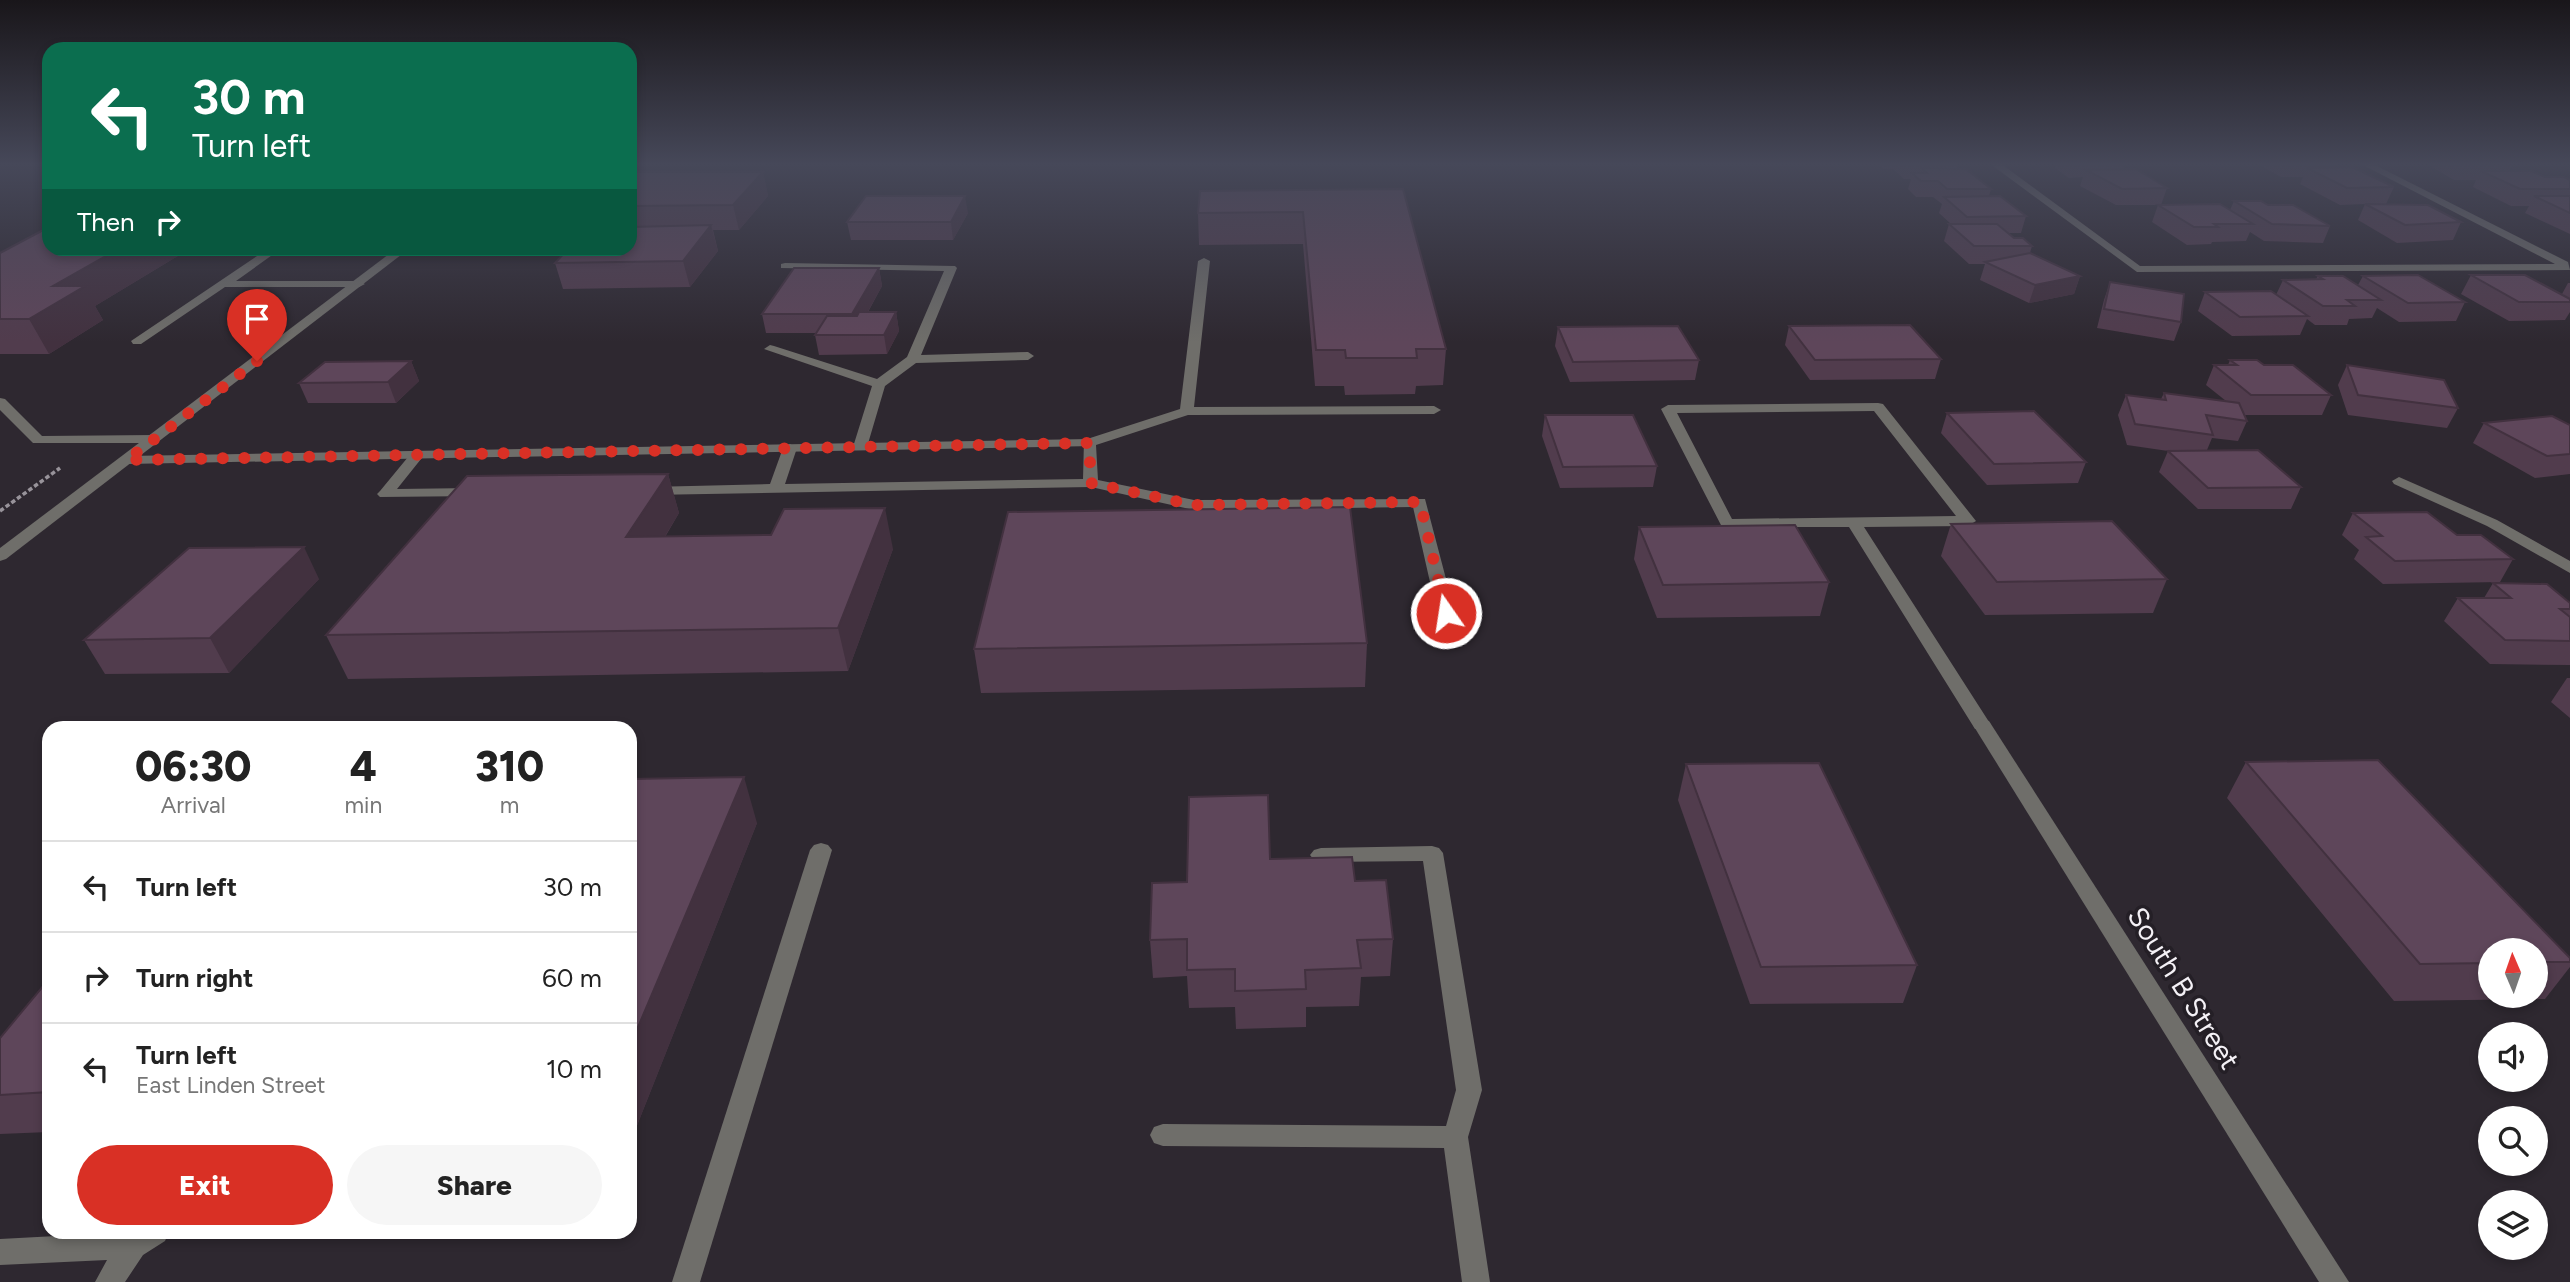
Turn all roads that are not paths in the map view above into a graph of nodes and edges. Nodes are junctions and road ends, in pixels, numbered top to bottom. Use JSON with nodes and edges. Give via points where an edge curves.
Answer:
{"nodes":[{"id":1,"x":2075,"y":223,"type":"edge"},
{"id":2,"x":2482,"y":223,"type":"edge"},
{"id":3,"x":265,"y":256,"type":"edge"},
{"id":4,"x":395,"y":256,"type":"edge"},
{"id":5,"x":1204,"y":261,"type":"dead end"},
{"id":6,"x":785,"y":266,"type":"dead end"},
{"id":7,"x":2569,"y":267,"type":"edge"},
{"id":8,"x":224,"y":284,"type":"junction"},
{"id":9,"x":359,"y":284,"type":"junction"},
{"id":10,"x":137,"y":341,"type":"dead end"},
{"id":11,"x":770,"y":349,"type":"dead end"},
{"id":12,"x":1028,"y":356,"type":"dead end"},
{"id":13,"x":913,"y":359,"type":"junction"},
{"id":14,"x":879,"y":384,"type":"junction"},
{"id":15,"x":0,"y":402,"type":"edge"},
{"id":16,"x":1434,"y":410,"type":"dead end"},
{"id":17,"x":1188,"y":411,"type":"junction"},
{"id":18,"x":155,"y":439,"type":"junction"},
{"id":19,"x":1089,"y":443,"type":"junction"},
{"id":20,"x":860,"y":447,"type":"junction"},
{"id":21,"x":790,"y":448,"type":"junction"},
{"id":22,"x":418,"y":454,"type":"junction"},
{"id":23,"x":127,"y":460,"type":"junction"},
{"id":24,"x":2399,"y":481,"type":"dead end"},
{"id":25,"x":1091,"y":483,"type":"junction"},
{"id":26,"x":775,"y":490,"type":"junction"},
{"id":27,"x":636,"y":491,"type":"edge"},
{"id":28,"x":497,"y":493,"type":"edge"},
{"id":29,"x":1854,"y":523,"type":"junction"},
{"id":30,"x":0,"y":556,"type":"edge"},
{"id":31,"x":2570,"y":568,"type":"edge"},
{"id":32,"x":1446,"y":613,"type":"dead end"},
{"id":33,"x":821,"y":850,"type":"dead end"},
{"id":34,"x":1321,"y":855,"type":"edge"},
{"id":35,"x":1163,"y":1135,"type":"dead end"},
{"id":36,"x":1455,"y":1138,"type":"junction"},
{"id":37,"x":144,"y":1239,"type":"edge"},
{"id":38,"x":0,"y":1252,"type":"edge"},
{"id":39,"x":109,"y":1282,"type":"edge"},
{"id":40,"x":686,"y":1282,"type":"edge"},
{"id":41,"x":1476,"y":1282,"type":"edge"},
{"id":42,"x":2335,"y":1282,"type":"edge"}],
"edges":[{"from":1,"to":7,"type":"street","via":[[2137,268]]},
{"from":2,"to":7,"type":"street"},
{"from":3,"to":8,"type":"street"},
{"from":4,"to":9,"type":"street"},
{"from":5,"to":17,"type":"street"},
{"from":6,"to":13,"type":"street","via":[[951,268]]},
{"from":8,"to":9,"type":"street"},
{"from":8,"to":10,"type":"street"},
{"from":9,"to":18,"type":"street"},
{"from":11,"to":14,"type":"street"},
{"from":12,"to":13,"type":"street"},
{"from":13,"to":14,"type":"street"},
{"from":14,"to":20,"type":"street"},
{"from":15,"to":18,"type":"street","via":[[38,440]]},
{"from":16,"to":17,"type":"street"},
{"from":17,"to":19,"type":"street"},
{"from":18,"to":23,"type":"street"},
{"from":19,"to":20,"type":"street"},
{"from":19,"to":25,"type":"street"},
{"from":20,"to":21,"type":"street"},
{"from":21,"to":22,"type":"street"},
{"from":21,"to":26,"type":"street"},
{"from":22,"to":23,"type":"street"},
{"from":22,"to":28,"type":"street","via":[[385,494]]},
{"from":23,"to":30,"type":"street"},
{"from":24,"to":31,"type":"street","via":[[2492,523]]},
{"from":25,"to":26,"type":"street"},
{"from":25,"to":32,"type":"street","via":[[1194,505],[1420,502]]},
{"from":26,"to":27,"type":"street"},
{"from":29,"to":29,"type":"street","via":[[1968,521],[1878,407],[1668,409],[1727,524]]},
{"from":29,"to":42,"type":"street","name":"South B Street"},
{"from":33,"to":40,"type":"street"},
{"from":34,"to":36,"type":"street","via":[[1433,853],[1469,1090]]},
{"from":35,"to":36,"type":"street"},
{"from":36,"to":41,"type":"street"},
{"from":37,"to":38,"type":"street"},
{"from":37,"to":39,"type":"street"}]}
